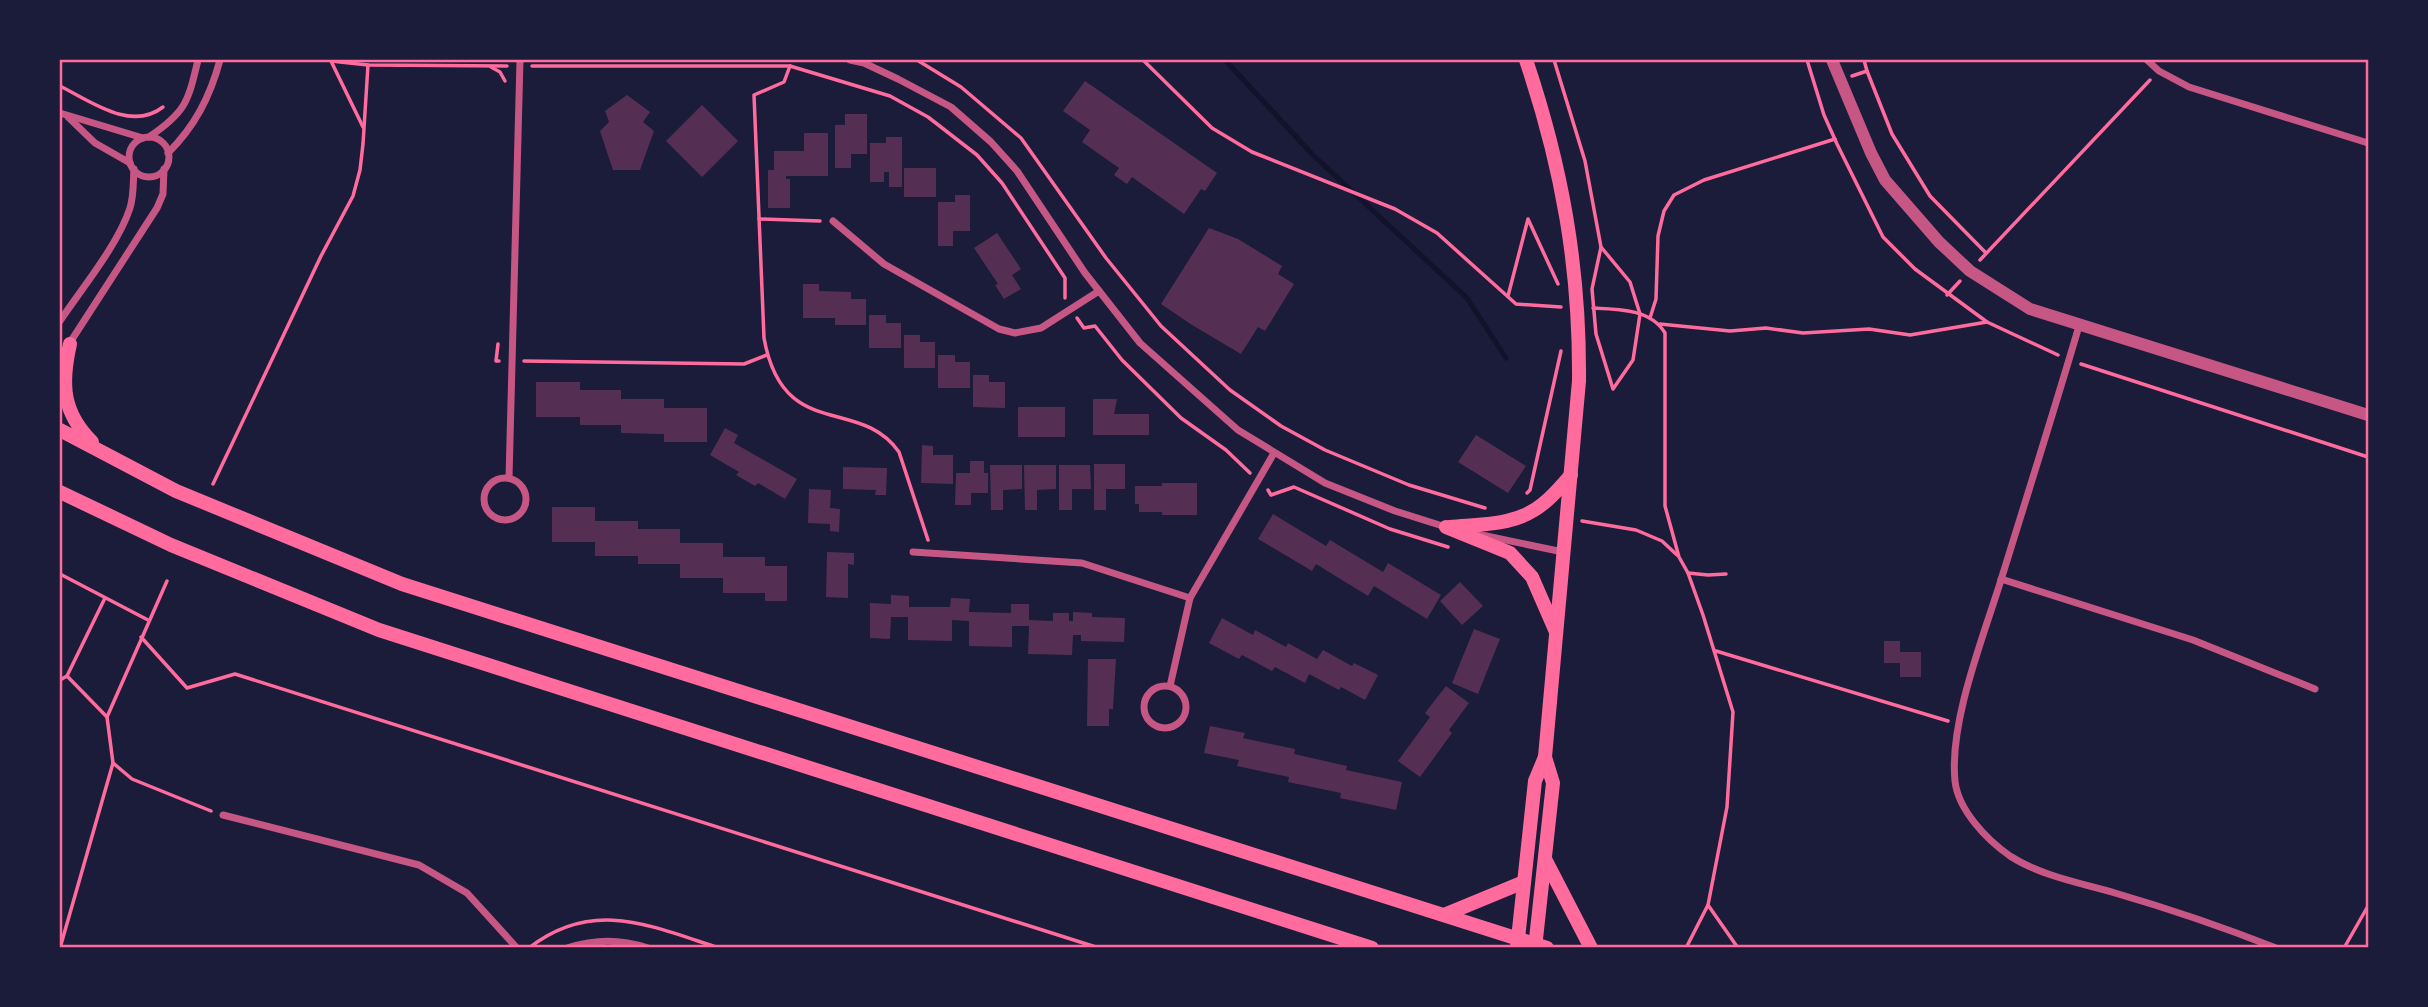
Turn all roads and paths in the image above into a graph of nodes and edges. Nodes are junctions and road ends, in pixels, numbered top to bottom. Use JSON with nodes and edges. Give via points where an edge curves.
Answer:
{"nodes":[{"id":1,"x":198,"y":60,"type":"edge"},
{"id":2,"x":220,"y":60,"type":"edge"},
{"id":3,"x":331,"y":60,"type":"edge"},
{"id":4,"x":850,"y":60,"type":"edge"},
{"id":5,"x":917,"y":60,"type":"edge"},
{"id":6,"x":1143,"y":60,"type":"edge"},
{"id":7,"x":1526,"y":60,"type":"edge"},
{"id":8,"x":1554,"y":60,"type":"edge"},
{"id":9,"x":1807,"y":60,"type":"edge"},
{"id":10,"x":1832,"y":60,"type":"edge"},
{"id":11,"x":1864,"y":60,"type":"edge"},
{"id":12,"x":2147,"y":60,"type":"edge"},
{"id":13,"x":520,"y":63,"type":"edge"},
{"id":14,"x":368,"y":65,"type":"junction"},
{"id":15,"x":479,"y":66,"type":"junction"},
{"id":16,"x":1867,"y":71,"type":"junction"},
{"id":17,"x":2159,"y":71,"type":"junction"},
{"id":18,"x":1839,"y":80,"type":"junction"},
{"id":19,"x":60,"y":86,"type":"edge"},
{"id":20,"x":508,"y":90,"type":"dead end"},
{"id":21,"x":167,"y":104,"type":"dead end"},
{"id":22,"x":63,"y":115,"type":"edge"},
{"id":23,"x":365,"y":129,"type":"junction"},
{"id":24,"x":146,"y":137,"type":"junction"},
{"id":25,"x":1835,"y":139,"type":"junction"},
{"id":26,"x":2368,"y":143,"type":"edge"},
{"id":27,"x":168,"y":153,"type":"junction"},
{"id":28,"x":132,"y":166,"type":"junction"},
{"id":29,"x":164,"y":169,"type":"junction"},
{"id":30,"x":759,"y":219,"type":"junction"},
{"id":31,"x":832,"y":221,"type":"joint"},
{"id":32,"x":1601,"y":247,"type":"junction"},
{"id":33,"x":1986,"y":253,"type":"junction"},
{"id":34,"x":1970,"y":271,"type":"junction"},
{"id":35,"x":1559,"y":287,"type":"dead end"},
{"id":36,"x":1592,"y":289,"type":"dead end"},
{"id":37,"x":1098,"y":291,"type":"junction"},
{"id":38,"x":1947,"y":295,"type":"junction"},
{"id":39,"x":1508,"y":296,"type":"junction"},
{"id":40,"x":1567,"y":307,"type":"dead end"},
{"id":41,"x":1593,"y":308,"type":"dead end"},
{"id":42,"x":1640,"y":314,"type":"junction"},
{"id":43,"x":1650,"y":318,"type":"junction"},
{"id":44,"x":60,"y":321,"type":"edge"},
{"id":45,"x":1987,"y":322,"type":"junction"},
{"id":46,"x":1660,"y":324,"type":"junction"},
{"id":47,"x":2079,"y":326,"type":"junction"},
{"id":48,"x":1595,"y":334,"type":"dead end"},
{"id":49,"x":499,"y":336,"type":"dead end"},
{"id":50,"x":69,"y":344,"type":"junction"},
{"id":51,"x":1562,"y":348,"type":"dead end"},
{"id":52,"x":767,"y":355,"type":"junction"},
{"id":53,"x":60,"y":358,"type":"edge"},
{"id":54,"x":2069,"y":360,"type":"junction"},
{"id":55,"x":512,"y":361,"type":"junction"},
{"id":56,"x":2368,"y":415,"type":"edge"},
{"id":57,"x":60,"y":430,"type":"edge"},
{"id":58,"x":103,"y":453,"type":"junction"},
{"id":59,"x":1275,"y":453,"type":"junction"},
{"id":60,"x":2368,"y":457,"type":"edge"},
{"id":61,"x":1571,"y":475,"type":"junction"},
{"id":62,"x":509,"y":478,"type":"junction"},
{"id":63,"x":213,"y":484,"type":"dead end"},
{"id":64,"x":62,"y":493,"type":"edge"},
{"id":65,"x":1524,"y":495,"type":"dead end"},
{"id":66,"x":1486,"y":508,"type":"dead end"},
{"id":67,"x":1592,"y":522,"type":"dead end"},
{"id":68,"x":1446,"y":527,"type":"junction"},
{"id":69,"x":913,"y":552,"type":"dead end"},
{"id":70,"x":1563,"y":552,"type":"junction"},
{"id":71,"x":932,"y":553,"type":"junction"},
{"id":72,"x":1679,"y":557,"type":"junction"},
{"id":73,"x":1688,"y":573,"type":"junction"},
{"id":74,"x":60,"y":574,"type":"edge"},
{"id":75,"x":1727,"y":574,"type":"dead end"},
{"id":76,"x":2001,"y":579,"type":"junction"},
{"id":77,"x":167,"y":581,"type":"dead end"},
{"id":78,"x":105,"y":598,"type":"junction"},
{"id":79,"x":1190,"y":598,"type":"junction"},
{"id":80,"x":148,"y":621,"type":"junction"},
{"id":81,"x":1557,"y":633,"type":"junction"},
{"id":82,"x":141,"y":637,"type":"junction"},
{"id":83,"x":1716,"y":651,"type":"junction"},
{"id":84,"x":67,"y":676,"type":"junction"},
{"id":85,"x":60,"y":680,"type":"edge"},
{"id":86,"x":1170,"y":686,"type":"junction"},
{"id":87,"x":2315,"y":689,"type":"dead end"},
{"id":88,"x":107,"y":717,"type":"junction"},
{"id":89,"x":1958,"y":724,"type":"junction"},
{"id":90,"x":1545,"y":757,"type":"junction"},
{"id":91,"x":113,"y":763,"type":"junction"},
{"id":92,"x":223,"y":816,"type":"joint"},
{"id":93,"x":1545,"y":859,"type":"junction"},
{"id":94,"x":1524,"y":882,"type":"junction"},
{"id":95,"x":1708,"y":905,"type":"junction"},
{"id":96,"x":2368,"y":906,"type":"edge"},
{"id":97,"x":1444,"y":915,"type":"junction"},
{"id":98,"x":1517,"y":943,"type":"edge"},
{"id":99,"x":1539,"y":946,"type":"edge"},
{"id":100,"x":60,"y":947,"type":"edge"},
{"id":101,"x":517,"y":947,"type":"edge"},
{"id":102,"x":567,"y":947,"type":"edge"},
{"id":103,"x":648,"y":947,"type":"edge"},
{"id":104,"x":1099,"y":947,"type":"edge"},
{"id":105,"x":1372,"y":947,"type":"edge"},
{"id":106,"x":1591,"y":947,"type":"edge"},
{"id":107,"x":1686,"y":947,"type":"edge"},
{"id":108,"x":1738,"y":947,"type":"edge"},
{"id":109,"x":2276,"y":947,"type":"edge"},
{"id":110,"x":2344,"y":947,"type":"edge"}],
"edges":[{"from":1,"to":24,"type":"street","via":[[186,104],[170,123]]},
{"from":2,"to":27,"type":"street","via":[[199,117]]},
{"from":3,"to":14,"type":"path"},
{"from":3,"to":23,"type":"path"},
{"from":4,"to":37,"type":"street","via":[[951,107],[991,142],[1017,171]]},
{"from":5,"to":66,"type":"path","via":[[961,87],[1021,138],[1161,326],[1230,390],[1325,450],[1409,485]]},
{"from":6,"to":39,"type":"path","via":[[1212,128],[1252,152],[1406,215],[1437,233]]},
{"from":7,"to":61,"type":"main road","via":[[1567,209],[1576,286],[1579,381]]},
{"from":8,"to":32,"type":"path","via":[[1585,160]]},
{"from":9,"to":25,"type":"path"},
{"from":10,"to":18,"type":"street"},
{"from":11,"to":16,"type":"path"},
{"from":12,"to":17,"type":"street"},
{"from":13,"to":15,"type":"path"},
{"from":13,"to":30,"type":"path","via":[[790,66],[784,82],[754,95]]},
{"from":13,"to":55,"type":"street"},
{"from":14,"to":15,"type":"path"},
{"from":14,"to":23,"type":"path"},
{"from":15,"to":20,"type":"path","via":[[500,72]]},
{"from":16,"to":18,"type":"path"},
{"from":16,"to":33,"type":"path","via":[[1892,134],[1930,196]]},
{"from":17,"to":26,"type":"street","via":[[2189,87]]},
{"from":17,"to":33,"type":"path"},
{"from":18,"to":34,"type":"street","via":[[1885,180]]},
{"from":19,"to":21,"type":"path","via":[[129,117],[144,117]]},
{"from":22,"to":24,"type":"street"},
{"from":22,"to":28,"type":"street"},
{"from":23,"to":63,"type":"path","via":[[353,196]]},
{"from":24,"to":27,"type":"street","via":[[164,144]]},
{"from":24,"to":28,"type":"street","via":[[130,151]]},
{"from":25,"to":38,"type":"path","via":[[1883,237]]},
{"from":25,"to":43,"type":"path","via":[[1704,180],[1674,195],[1658,236],[1656,299]]},
{"from":27,"to":29,"type":"street"},
{"from":28,"to":29,"type":"street","via":[[149,176]]},
{"from":28,"to":44,"type":"street","via":[[131,201],[123,223]]},
{"from":29,"to":50,"type":"street","via":[[157,208]]},
{"from":30,"to":31,"type":"path"},
{"from":30,"to":52,"type":"path"},
{"from":31,"to":37,"type":"street","via":[[884,264],[999,329],[1015,333],[1041,328]]},
{"from":32,"to":36,"type":"path"},
{"from":32,"to":42,"type":"path","via":[[1630,282]]},
{"from":33,"to":34,"type":"path"},
{"from":34,"to":38,"type":"path"},
{"from":34,"to":47,"type":"street","via":[[2029,309]]},
{"from":35,"to":39,"type":"path","via":[[1528,219]]},
{"from":37,"to":59,"type":"street","via":[[1140,343],[1229,422]]},
{"from":38,"to":45,"type":"path"},
{"from":39,"to":40,"type":"path","via":[[1516,304]]},
{"from":41,"to":42,"type":"path"},
{"from":42,"to":43,"type":"path"},
{"from":42,"to":48,"type":"path","via":[[1633,360],[1613,389]]},
{"from":43,"to":46,"type":"path"},
{"from":45,"to":46,"type":"path","via":[[1910,335],[1870,329],[1803,333]]},
{"from":45,"to":54,"type":"path"},
{"from":46,"to":72,"type":"path","via":[[1665,333],[1665,506]]},
{"from":47,"to":54,"type":"street"},
{"from":47,"to":56,"type":"street"},
{"from":49,"to":55,"type":"path","via":[[496,361]]},
{"from":50,"to":53,"type":"street"},
{"from":50,"to":58,"type":"main road","via":[[64,381],[69,413]]},
{"from":51,"to":65,"type":"path","via":[[1530,491]]},
{"from":52,"to":55,"type":"path","via":[[744,364]]},
{"from":52,"to":71,"type":"path","via":[[784,388],[806,408],[870,428],[891,441],[899,452]]},
{"from":54,"to":60,"type":"path"},
{"from":54,"to":76,"type":"street"},
{"from":55,"to":62,"type":"street"},
{"from":57,"to":58,"type":"main road"},
{"from":58,"to":97,"type":"main road","via":[[176,491],[402,584]]},
{"from":59,"to":68,"type":"street","via":[[1325,483]]},
{"from":59,"to":79,"type":"street"},
{"from":61,"to":68,"type":"main road","via":[[1523,517]]},
{"from":61,"to":70,"type":"main road"},
{"from":62,"to":62,"type":"street","via":[[525,489],[527,498],[519,515],[501,520],[486,509],[484,500],[491,482]]},
{"from":64,"to":105,"type":"main road","via":[[171,545],[379,630]]},
{"from":67,"to":72,"type":"path","via":[[1636,530],[1662,541]]},
{"from":68,"to":70,"type":"street"},
{"from":68,"to":81,"type":"main road","via":[[1510,553],[1532,578]]},
{"from":69,"to":71,"type":"street"},
{"from":70,"to":81,"type":"main road"},
{"from":71,"to":79,"type":"street","via":[[1082,563]]},
{"from":72,"to":73,"type":"path"},
{"from":73,"to":75,"type":"path"},
{"from":73,"to":83,"type":"path"},
{"from":74,"to":78,"type":"path"},
{"from":76,"to":87,"type":"street","via":[[2193,640]]},
{"from":76,"to":89,"type":"street"},
{"from":77,"to":80,"type":"path"},
{"from":78,"to":80,"type":"path"},
{"from":78,"to":84,"type":"path"},
{"from":79,"to":86,"type":"street"},
{"from":80,"to":82,"type":"path"},
{"from":81,"to":90,"type":"main road"},
{"from":82,"to":88,"type":"path"},
{"from":82,"to":104,"type":"path","via":[[187,688],[235,674]]},
{"from":83,"to":89,"type":"path"},
{"from":83,"to":95,"type":"path","via":[[1733,712],[1727,807]]},
{"from":84,"to":85,"type":"path"},
{"from":84,"to":88,"type":"path"},
{"from":86,"to":86,"type":"street","via":[[1182,694],[1186,713],[1182,722],[1164,729],[1147,718],[1145,699],[1160,686]]},
{"from":88,"to":91,"type":"path"},
{"from":89,"to":109,"type":"street","via":[[1955,784],[1983,833],[2011,857],[2051,875],[2201,919]]},
{"from":90,"to":93,"type":"main road","via":[[1553,783]]},
{"from":90,"to":94,"type":"main road","via":[[1535,781]]},
{"from":91,"to":92,"type":"path","via":[[132,779]]},
{"from":91,"to":100,"type":"path"},
{"from":92,"to":101,"type":"street","via":[[419,865],[467,893]]},
{"from":93,"to":99,"type":"main road"},
{"from":93,"to":106,"type":"main road"},
{"from":94,"to":97,"type":"main road"},
{"from":94,"to":98,"type":"main road"},
{"from":95,"to":107,"type":"path"},
{"from":95,"to":108,"type":"path"},
{"from":96,"to":110,"type":"path"},
{"from":97,"to":98,"type":"main road"},
{"from":98,"to":99,"type":"main road"},
{"from":102,"to":103,"type":"street","via":[[597,940],[624,940]]}]}
